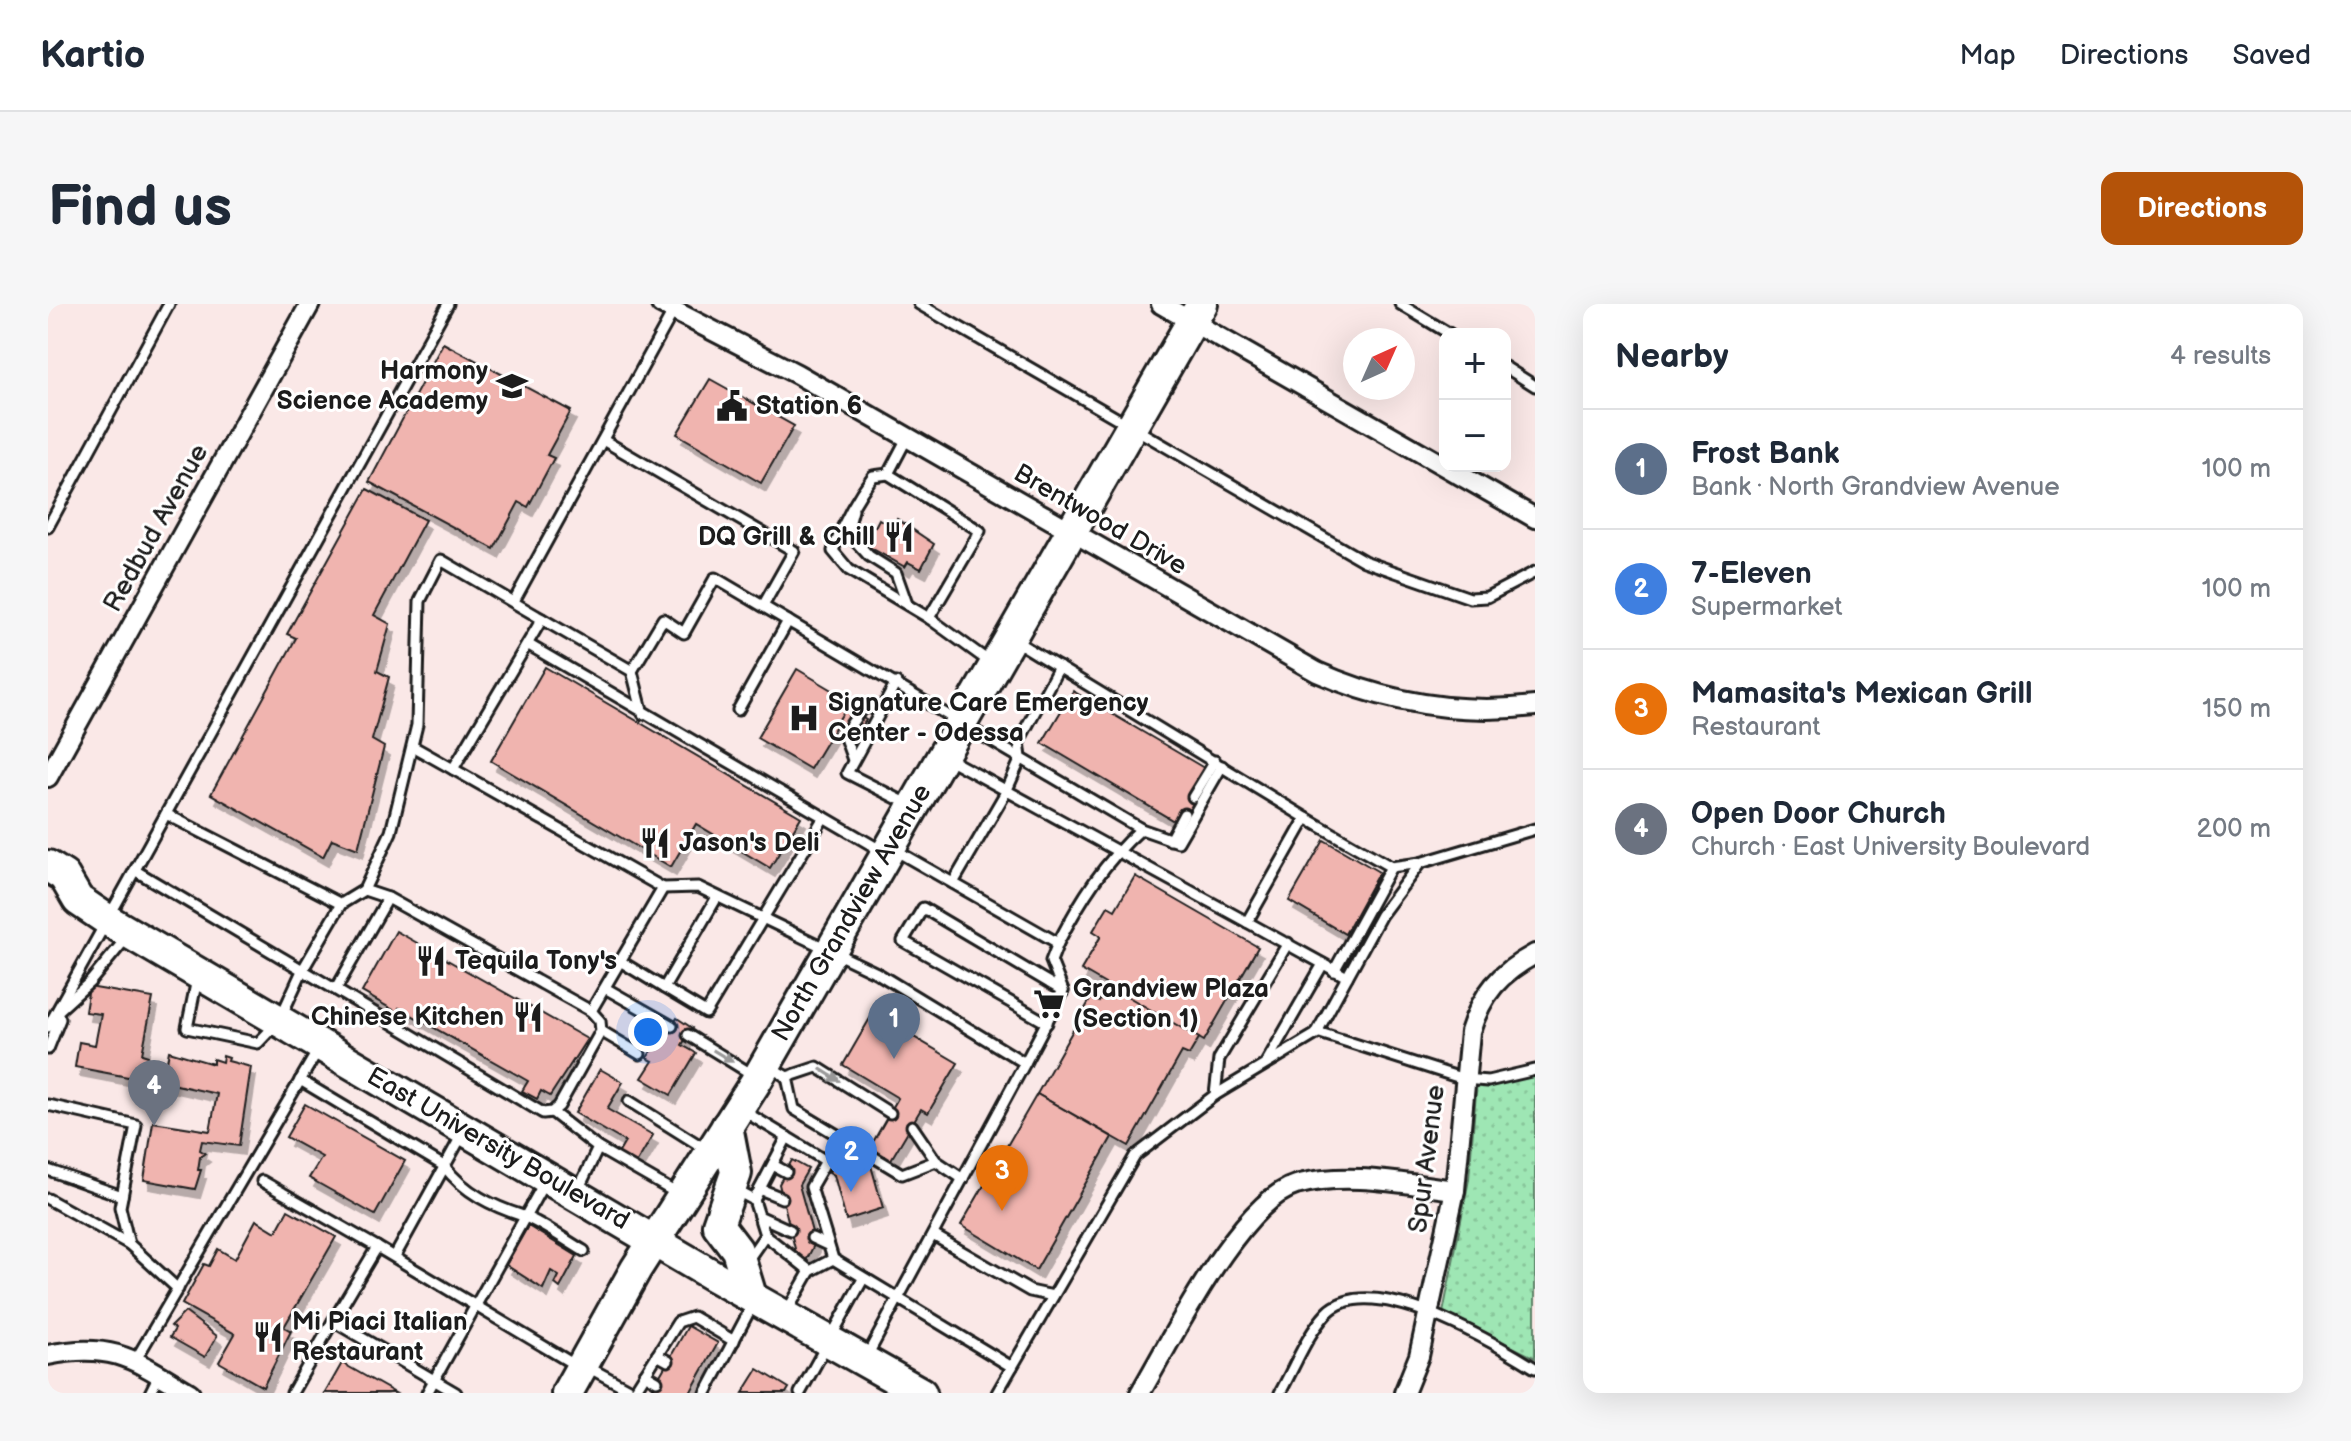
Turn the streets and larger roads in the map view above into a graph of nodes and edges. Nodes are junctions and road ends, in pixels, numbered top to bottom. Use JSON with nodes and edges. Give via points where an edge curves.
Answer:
{"nodes":[{"id":1,"x":310,"y":304,"type":"edge"},
{"id":2,"x":1161,"y":304,"type":"edge"},
{"id":3,"x":667,"y":307,"type":"edge"},
{"id":4,"x":1197,"y":313,"type":"edge"},
{"id":5,"x":1535,"y":518,"type":"edge"},
{"id":6,"x":1070,"y":533,"type":"junction"},
{"id":7,"x":1535,"y":706,"type":"edge"},
{"id":8,"x":48,"y":777,"type":"edge"},
{"id":9,"x":48,"y":866,"type":"edge"},
{"id":10,"x":48,"y":895,"type":"edge"},
{"id":11,"x":78,"y":900,"type":"junction"},
{"id":12,"x":1535,"y":954,"type":"edge"},
{"id":13,"x":733,"y":1117,"type":"junction"},
{"id":14,"x":1455,"y":1190,"type":"junction"},
{"id":15,"x":654,"y":1240,"type":"junction"},
{"id":16,"x":750,"y":1288,"type":"junction"},
{"id":17,"x":48,"y":1355,"type":"edge"},
{"id":18,"x":577,"y":1375,"type":"edge"},
{"id":19,"x":190,"y":1393,"type":"edge"},
{"id":20,"x":921,"y":1393,"type":"edge"},
{"id":21,"x":1140,"y":1393,"type":"edge"},
{"id":22,"x":1404,"y":1393,"type":"edge"}],
"edges":[{"from":1,"to":8,"type":"street","name":"Redbud Avenue"},
{"from":2,"to":4,"type":"street"},
{"from":3,"to":6,"type":"street","name":"Brentwood Drive"},
{"from":4,"to":5,"type":"street"},
{"from":4,"to":6,"type":"main road","name":"North Grandview Avenue"},
{"from":6,"to":7,"type":"street","name":"Brentwood Drive","via":[[1347,685],[1464,710]]},
{"from":6,"to":13,"type":"main road","name":"North Grandview Avenue","via":[[830,952],[770,1073]]},
{"from":9,"to":11,"type":"main road","name":"East University Boulevard","via":[[64,876]]},
{"from":10,"to":11,"type":"main road","name":"East University Boulevard"},
{"from":11,"to":15,"type":"main road","name":"East University Boulevard"},
{"from":12,"to":14,"type":"street","name":"Spur Avenue","via":[[1485,993],[1470,1032]]},
{"from":13,"to":15,"type":"main road","name":"North Grandview Avenue"},
{"from":13,"to":16,"type":"main road","via":[[742,1193],[718,1225],[737,1250]]},
{"from":14,"to":21,"type":"street","via":[[1323,1181],[1293,1186],[1269,1199],[1224,1254]]},
{"from":14,"to":22,"type":"street","name":"Spur Avenue","via":[[1419,1356]]},
{"from":15,"to":16,"type":"main road","name":"East University Boulevard"},
{"from":15,"to":18,"type":"main road","name":"North Grandview Avenue"},
{"from":16,"to":20,"type":"main road","name":"East University Boulevard","via":[[785,1315]]},
{"from":17,"to":19,"type":"street","via":[[78,1349],[122,1354]]}]}
